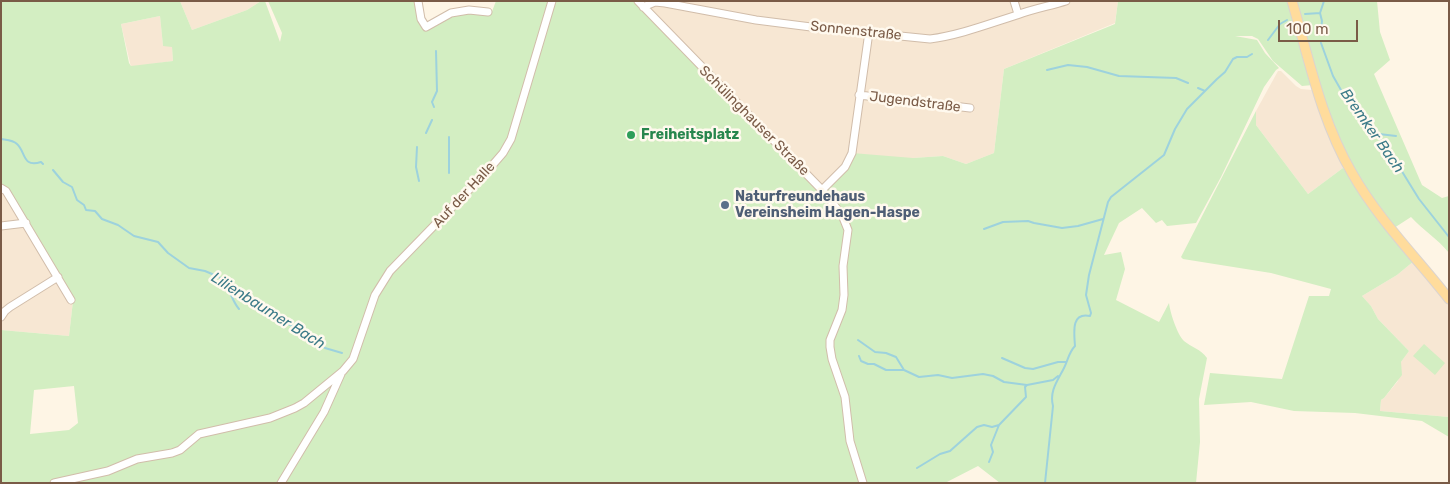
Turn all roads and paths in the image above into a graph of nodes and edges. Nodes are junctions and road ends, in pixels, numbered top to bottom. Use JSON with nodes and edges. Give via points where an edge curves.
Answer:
{"nodes":[{"id":1,"x":552,"y":1,"type":"edge"},
{"id":2,"x":1014,"y":1,"type":"edge"},
{"id":3,"x":1066,"y":1,"type":"edge"},
{"id":4,"x":1292,"y":1,"type":"edge"},
{"id":5,"x":418,"y":3,"type":"edge"},
{"id":6,"x":641,"y":4,"type":"edge"},
{"id":7,"x":488,"y":12,"type":"dead end"},
{"id":8,"x":1018,"y":14,"type":"junction"},
{"id":9,"x":869,"y":32,"type":"junction"},
{"id":10,"x":860,"y":95,"type":"junction"},
{"id":11,"x":970,"y":108,"type":"dead end"},
{"id":12,"x":1,"y":188,"type":"edge"},
{"id":13,"x":822,"y":190,"type":"junction"},
{"id":14,"x":26,"y":223,"type":"junction"},
{"id":15,"x":1,"y":226,"type":"edge"},
{"id":16,"x":58,"y":277,"type":"junction"},
{"id":17,"x":1449,"y":299,"type":"edge"},
{"id":18,"x":71,"y":300,"type":"dead end"},
{"id":19,"x":1,"y":317,"type":"edge"},
{"id":20,"x":343,"y":371,"type":"junction"},
{"id":21,"x":54,"y":483,"type":"edge"},
{"id":22,"x":281,"y":483,"type":"edge"},
{"id":23,"x":864,"y":483,"type":"edge"}],
"edges":[{"from":1,"to":20,"type":"street","name":"Auf der Halle","via":[[511,139],[492,166],[390,271],[375,295],[353,360]]},
{"from":2,"to":8,"type":"street"},
{"from":3,"to":8,"type":"street","name":"Sonnenstraße"},
{"from":4,"to":17,"type":"main road","via":[[1315,86],[1351,172]]},
{"from":5,"to":7,"type":"street","via":[[426,27],[451,13],[469,10]]},
{"from":6,"to":9,"type":"street","name":"Sonnenstraße","via":[[702,6],[756,20]]},
{"from":6,"to":13,"type":"street","name":"Schülinghauser Straße"},
{"from":8,"to":9,"type":"street","name":"Sonnenstraße","via":[[982,27],[930,39]]},
{"from":9,"to":10,"type":"street","name":"Jugendstraße"},
{"from":10,"to":11,"type":"street","name":"Jugendstraße"},
{"from":10,"to":13,"type":"street","name":"Jugendstraße","via":[[849,161]]},
{"from":12,"to":14,"type":"street"},
{"from":13,"to":23,"type":"street","name":"Schülinghauser Straße","via":[[842,215],[848,230],[842,266],[842,310],[830,347],[844,397],[850,441]]},
{"from":14,"to":15,"type":"street"},
{"from":14,"to":16,"type":"street"},
{"from":16,"to":18,"type":"street"},
{"from":16,"to":19,"type":"street","via":[[10,307]]},
{"from":20,"to":21,"type":"street","name":"Auf der Halle","via":[[304,403],[287,412],[199,434],[172,453],[137,459],[108,471]]},
{"from":20,"to":22,"type":"street","name":"Auf der Halle","via":[[324,412]]}]}
